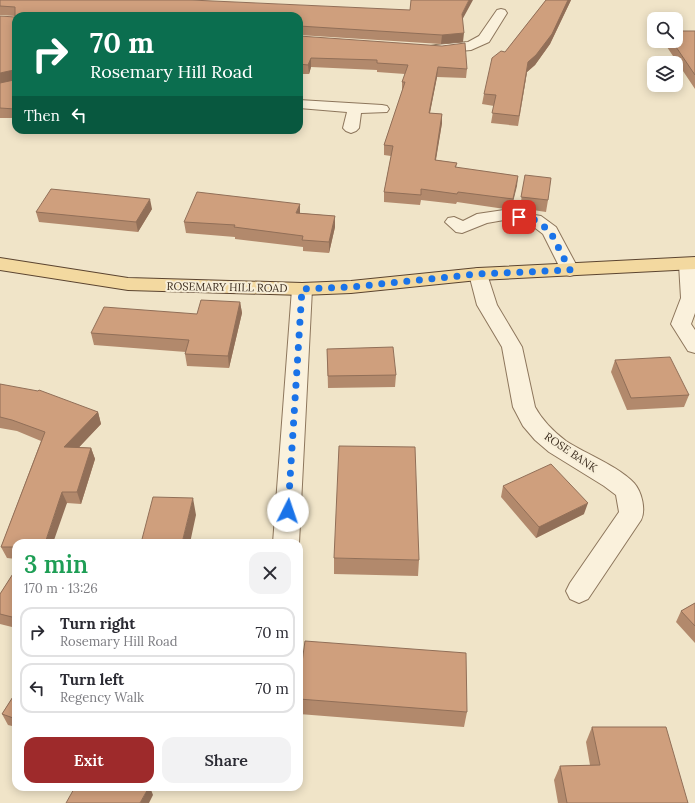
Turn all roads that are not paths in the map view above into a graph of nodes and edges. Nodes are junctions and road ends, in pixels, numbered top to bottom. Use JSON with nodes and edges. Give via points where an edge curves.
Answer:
{"nodes":[{"id":1,"x":516,"y":13,"type":"dead end"},
{"id":2,"x":426,"y":49,"type":"edge"},
{"id":3,"x":303,"y":104,"type":"edge"},
{"id":4,"x":355,"y":108,"type":"junction"},
{"id":5,"x":382,"y":109,"type":"dead end"},
{"id":6,"x":351,"y":128,"type":"dead end"},
{"id":7,"x":454,"y":222,"type":"dead end"},
{"id":8,"x":692,"y":263,"type":"edge"},
{"id":9,"x":0,"y":264,"type":"edge"},
{"id":10,"x":570,"y":270,"type":"junction"},
{"id":11,"x":478,"y":274,"type":"junction"},
{"id":12,"x":302,"y":289,"type":"junction"},
{"id":13,"x":695,"y":346,"type":"edge"},
{"id":14,"x":286,"y":539,"type":"edge"},
{"id":15,"x":579,"y":591,"type":"dead end"}],
"edges":[{"from":1,"to":2,"type":"street","via":[[495,12],[484,39],[471,46]]},
{"from":3,"to":4,"type":"street"},
{"from":4,"to":5,"type":"street"},
{"from":4,"to":6,"type":"street"},
{"from":7,"to":10,"type":"street","via":[[462,228],[483,218],[504,215],[535,220],[550,231]]},
{"from":8,"to":10,"type":"main road","name":"ROSEMARY HILL ROAD"},
{"from":8,"to":13,"type":"street","via":[[691,298],[681,324]]},
{"from":9,"to":12,"type":"main road","name":"ROSEMARY HILL ROAD","via":[[128,284]]},
{"from":10,"to":11,"type":"main road","name":"ROSEMARY HILL ROAD"},
{"from":11,"to":12,"type":"main road","name":"ROSEMARY HILL ROAD","via":[[351,287]]},
{"from":11,"to":15,"type":"street","name":"ROSE BANK","via":[[487,305],[512,347],[524,407],[531,420],[557,446],[626,490],[630,502],[632,513]]},
{"from":12,"to":14,"type":"street"}]}
